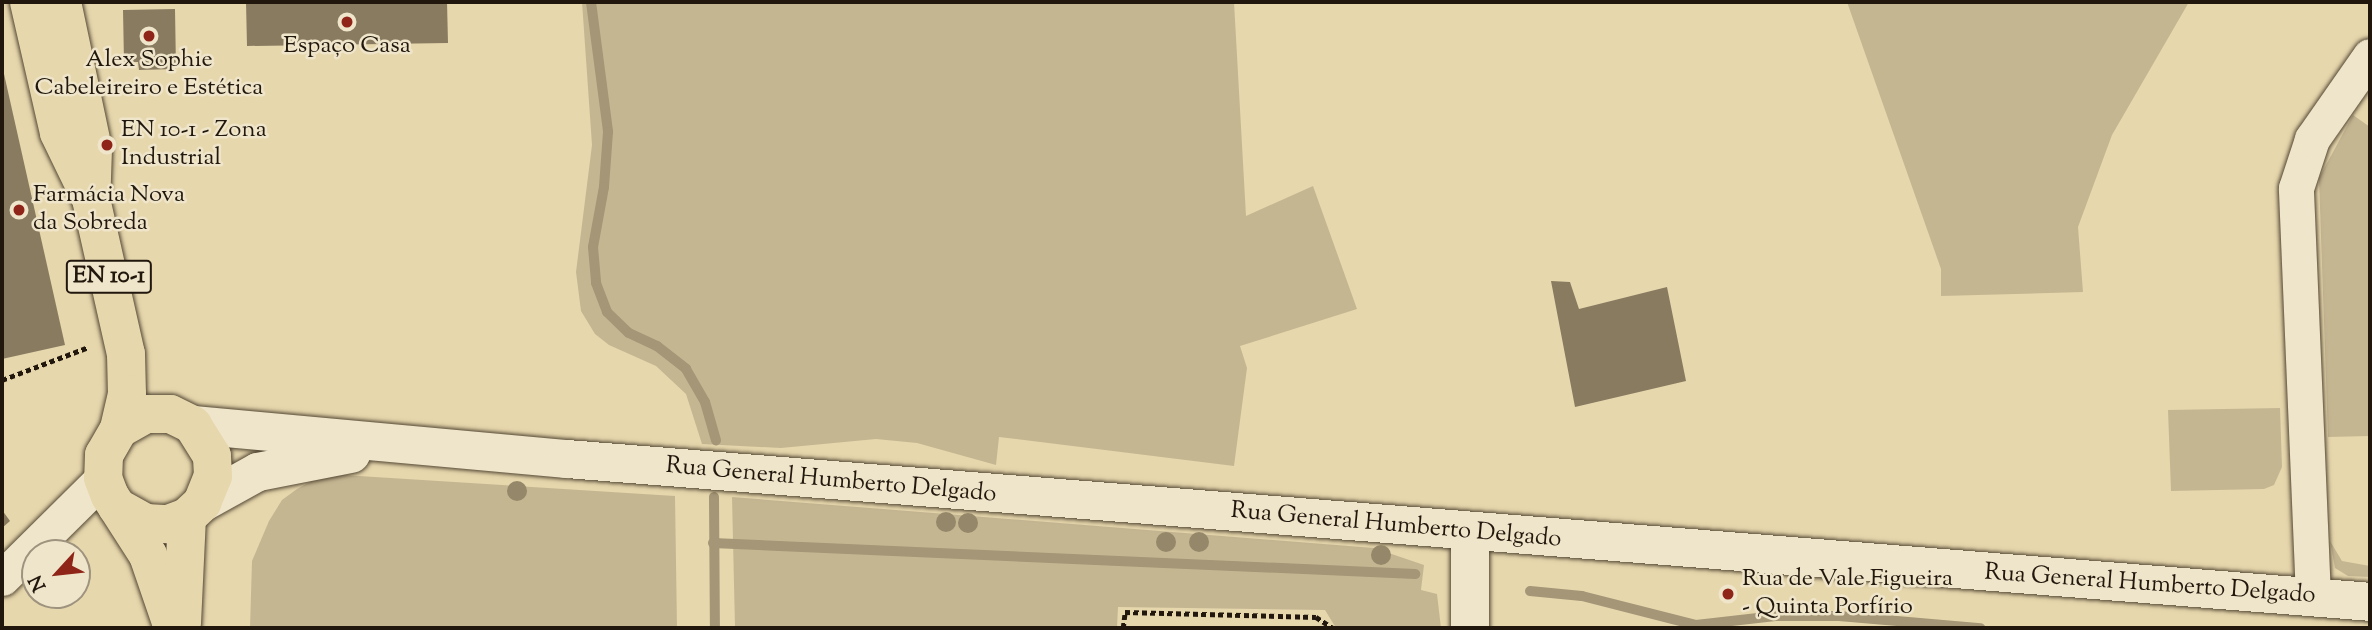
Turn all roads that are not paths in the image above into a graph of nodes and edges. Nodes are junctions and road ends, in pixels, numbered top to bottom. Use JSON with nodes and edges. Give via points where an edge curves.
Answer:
{"nodes":[{"id":1,"x":29,"y":2,"type":"edge"},
{"id":2,"x":62,"y":2,"type":"edge"},
{"id":3,"x":2370,"y":56,"type":"edge"},
{"id":4,"x":91,"y":199,"type":"junction"},
{"id":5,"x":110,"y":350,"type":"junction"},
{"id":6,"x":182,"y":420,"type":"junction"},
{"id":7,"x":119,"y":429,"type":"junction"},
{"id":8,"x":423,"y":447,"type":"junction"},
{"id":9,"x":110,"y":492,"type":"junction"},
{"id":10,"x":195,"y":510,"type":"junction"},
{"id":11,"x":1470,"y":532,"type":"junction"},
{"id":12,"x":2,"y":578,"type":"edge"},
{"id":13,"x":2313,"y":597,"type":"junction"},
{"id":14,"x":2370,"y":602,"type":"edge"},
{"id":15,"x":173,"y":628,"type":"edge"},
{"id":16,"x":182,"y":628,"type":"edge"},
{"id":17,"x":1470,"y":628,"type":"edge"}],
"edges":[{"from":1,"to":4,"type":"main road","number":"EN 10-1","via":[[59,133]]},
{"from":2,"to":4,"type":"main road","number":"EN 10-1","via":[[93,149]]},
{"from":3,"to":13,"type":"street","via":[[2312,139],[2296,188]]},
{"from":4,"to":5,"type":"main road","number":"EN 10-1"},
{"from":5,"to":6,"type":"main road","number":"EN 10-1"},
{"from":5,"to":7,"type":"main road","number":"EN 10-1","via":[[127,394]]},
{"from":6,"to":7,"type":"main road","via":[[146,414]]},
{"from":6,"to":8,"type":"main road","name":"Rua General Humberto Delgado"},
{"from":6,"to":10,"type":"main road","number":"EN 10-1","via":[[212,456],[213,476]]},
{"from":7,"to":9,"type":"main road","number":"EN 10-1","via":[[103,455]]},
{"from":8,"to":10,"type":"main road","name":"Rua General Humberto Delgado","via":[[339,455],[258,472]]},
{"from":8,"to":11,"type":"main road","name":"Rua General Humberto Delgado"},
{"from":9,"to":10,"type":"main road","via":[[146,523],[169,524]]},
{"from":9,"to":12,"type":"street"},
{"from":9,"to":15,"type":"main road","via":[[148,555]]},
{"from":10,"to":16,"type":"main road","number":"EN 10-1"},
{"from":11,"to":13,"type":"main road","name":"Rua General Humberto Delgado"},
{"from":11,"to":17,"type":"main road"},
{"from":13,"to":14,"type":"main road","name":"Rua General Humberto Delgado"}]}
